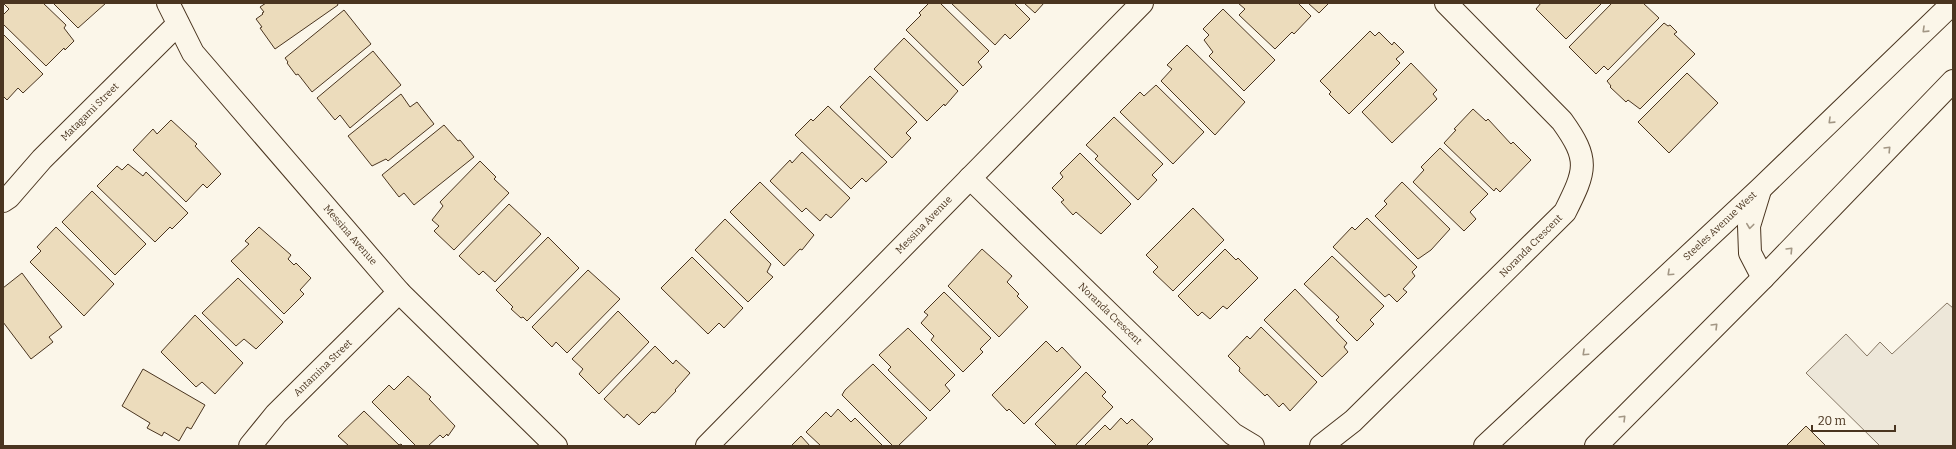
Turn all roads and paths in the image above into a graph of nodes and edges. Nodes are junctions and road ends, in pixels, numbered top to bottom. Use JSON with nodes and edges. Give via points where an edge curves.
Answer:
{"nodes":[{"id":1,"x":168,"y":3,"type":"edge"},
{"id":2,"x":1142,"y":3,"type":"edge"},
{"id":3,"x":1446,"y":3,"type":"edge"},
{"id":4,"x":1953,"y":4,"type":"edge"},
{"id":5,"x":178,"y":24,"type":"junction"},
{"id":6,"x":1953,"y":81,"type":"edge"},
{"id":7,"x":970,"y":178,"type":"junction"},
{"id":8,"x":1760,"y":189,"type":"junction"},
{"id":9,"x":3,"y":201,"type":"edge"},
{"id":10,"x":1763,"y":278,"type":"junction"},
{"id":11,"x":399,"y":292,"type":"junction"},
{"id":12,"x":250,"y":446,"type":"edge"},
{"id":13,"x":556,"y":446,"type":"edge"},
{"id":14,"x":707,"y":446,"type":"edge"},
{"id":15,"x":1252,"y":446,"type":"edge"},
{"id":16,"x":1321,"y":446,"type":"edge"},
{"id":17,"x":1485,"y":446,"type":"edge"},
{"id":18,"x":1596,"y":446,"type":"edge"}],
"edges":[{"from":1,"to":5,"type":"street","name":"Messina Avenue"},
{"from":2,"to":7,"type":"street","name":"Messina Avenue"},
{"from":3,"to":16,"type":"street","name":"Noranda Crescent","via":[[1562,121],[1576,141],[1583,163],[1578,187],[1565,212],[1353,421]]},
{"from":4,"to":8,"type":"street","name":"Steeles Avenue West","one_way":true},
{"from":5,"to":9,"type":"street","name":"Matagami Street"},
{"from":5,"to":11,"type":"street","name":"Messina Avenue","via":[[193,54]]},
{"from":10,"to":6,"type":"street","one_way":true},
{"from":7,"to":14,"type":"street","name":"Messina Avenue"},
{"from":7,"to":15,"type":"street","name":"Noranda Crescent","via":[[1233,434]]},
{"from":8,"to":10,"type":"street","one_way":true,"via":[[1749,226],[1750,253]]},
{"from":8,"to":17,"type":"street","name":"Steeles Avenue West","one_way":true},
{"from":18,"to":10,"type":"street","one_way":true},
{"from":11,"to":12,"type":"street","name":"Antamina Street","via":[[276,414]]},
{"from":11,"to":13,"type":"street","name":"Messina Avenue"}]}
